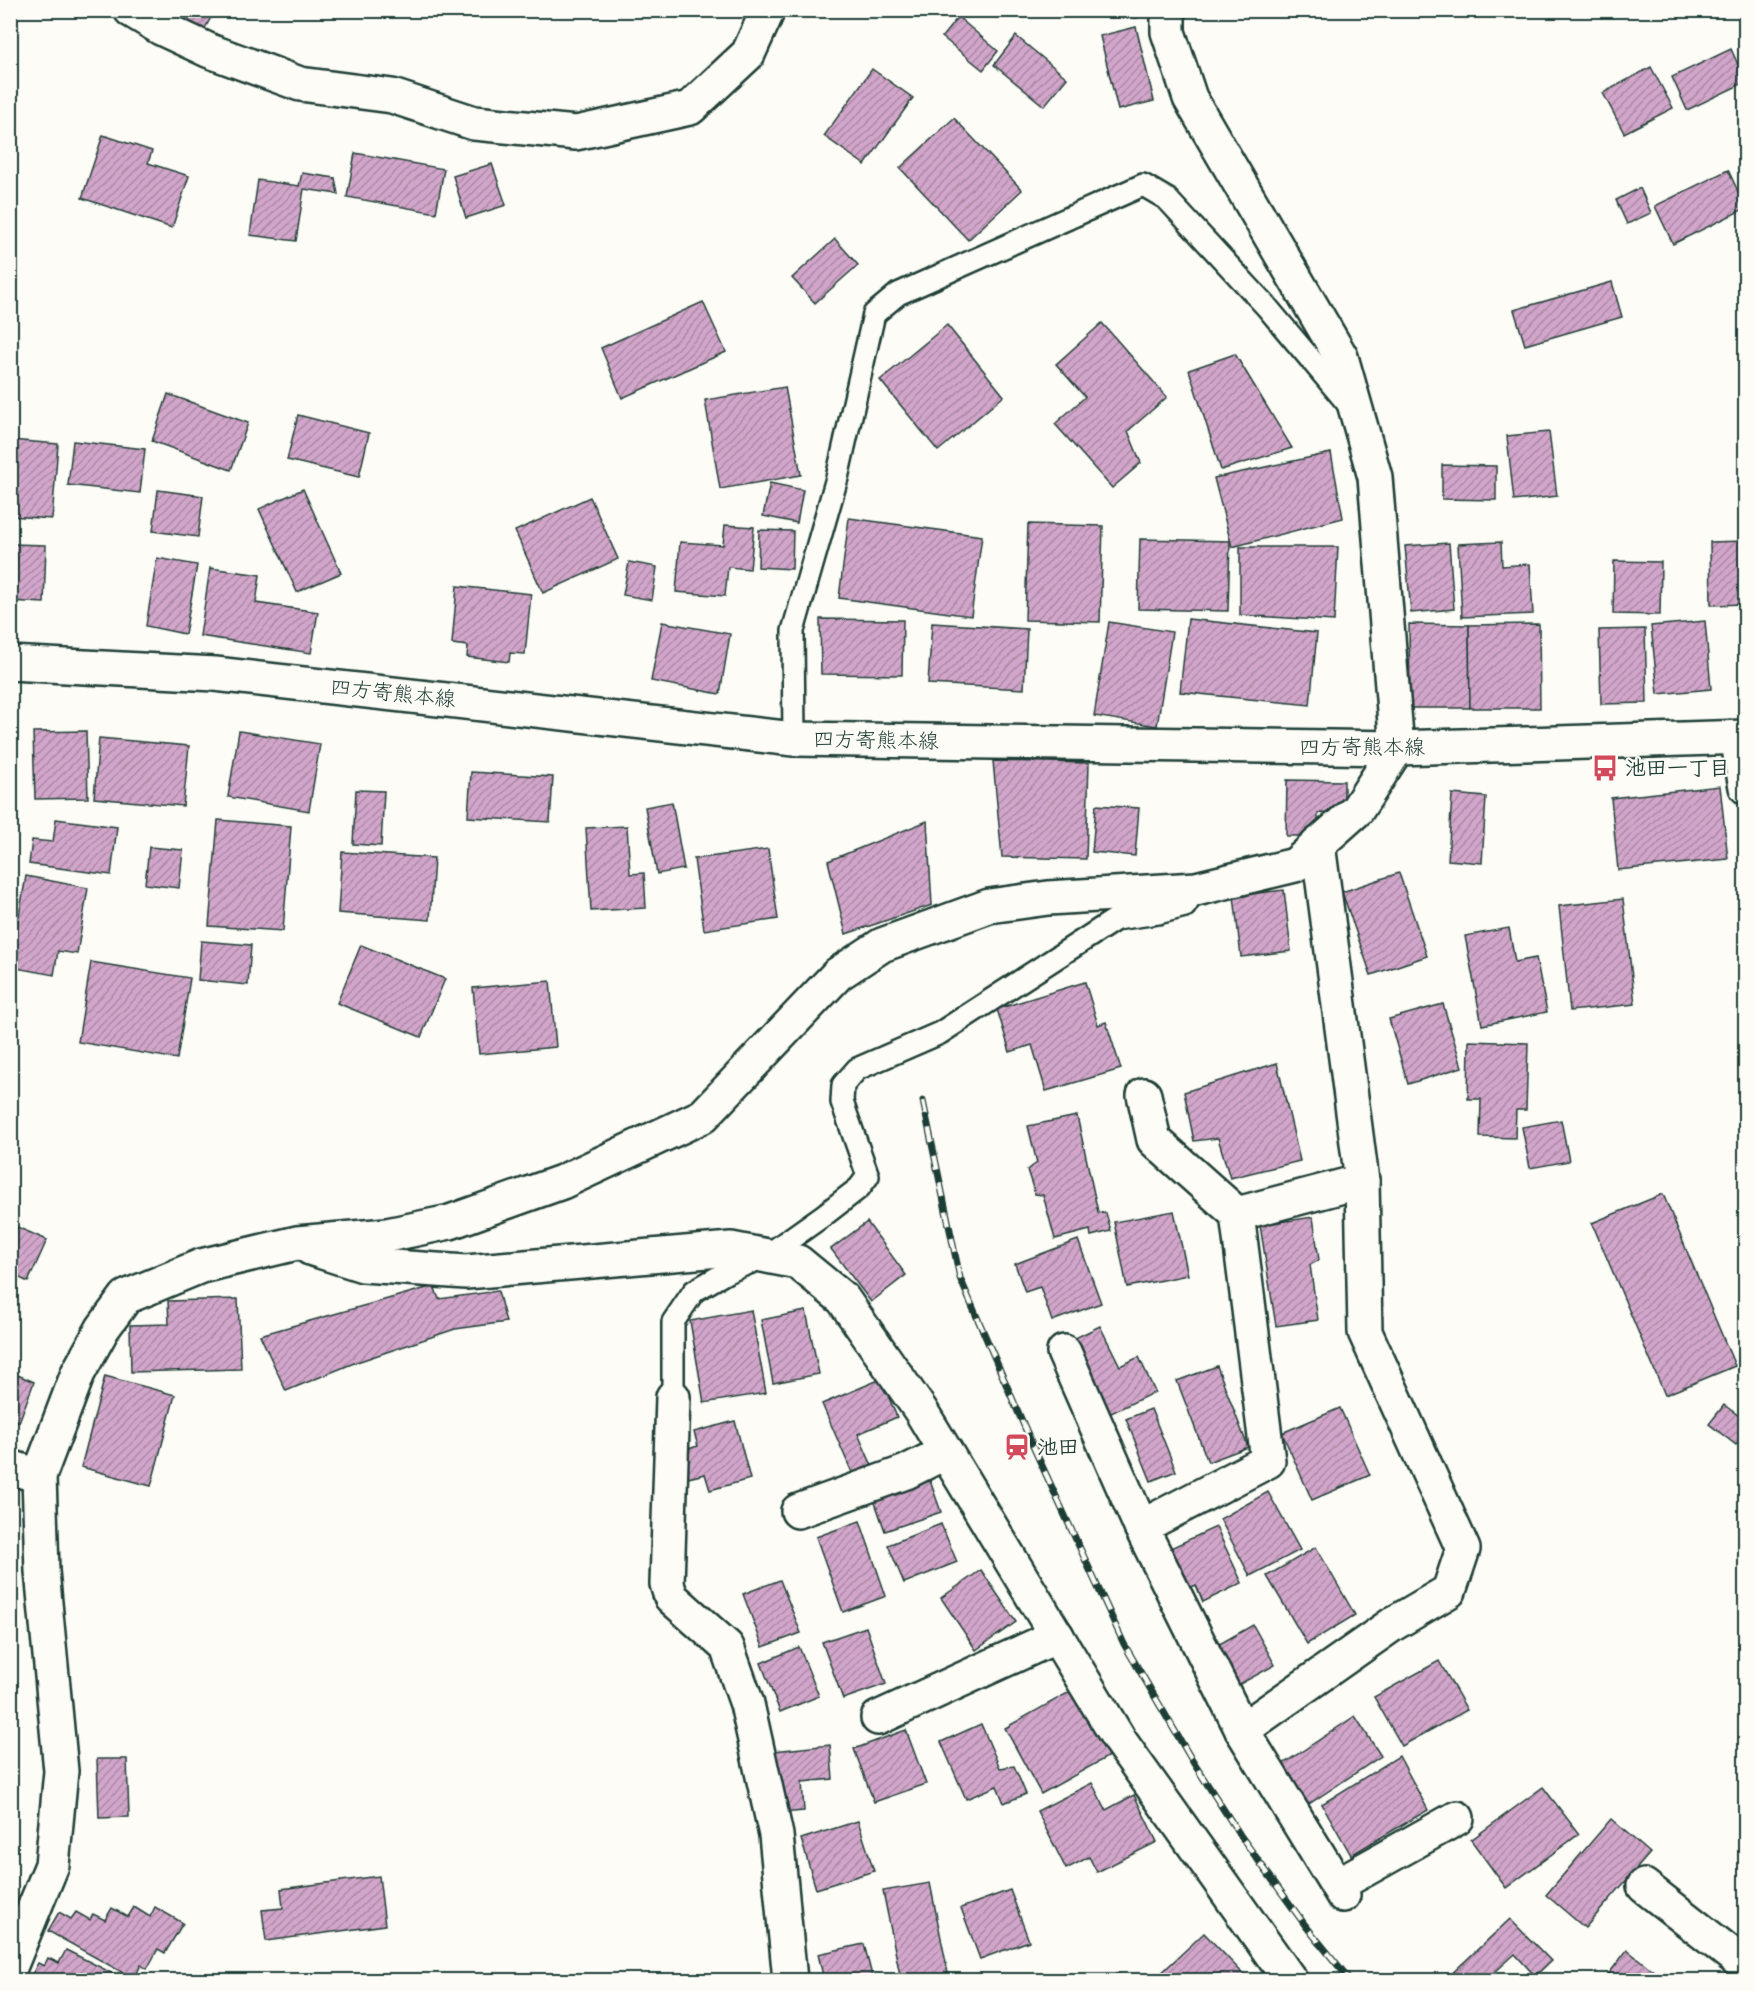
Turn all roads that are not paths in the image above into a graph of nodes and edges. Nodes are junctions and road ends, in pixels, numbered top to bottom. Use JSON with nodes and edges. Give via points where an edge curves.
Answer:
{"nodes":[{"id":1,"x":131,"y":10,"type":"edge"},
{"id":2,"x":768,"y":10,"type":"edge"},
{"id":3,"x":1168,"y":10,"type":"edge"},
{"id":4,"x":1357,"y":416,"type":"junction"},
{"id":5,"x":10,"y":663,"type":"edge"},
{"id":6,"x":1741,"y":738,"type":"edge"},
{"id":7,"x":794,"y":739,"type":"junction"},
{"id":8,"x":1397,"y":748,"type":"junction"},
{"id":9,"x":1746,"y":787,"type":"edge"},
{"id":10,"x":1318,"y":844,"type":"junction"},
{"id":11,"x":1196,"y":889,"type":"junction"},
{"id":12,"x":1144,"y":1095,"type":"dead end"},
{"id":13,"x":1362,"y":1180,"type":"junction"},
{"id":14,"x":1237,"y":1214,"type":"junction"},
{"id":15,"x":297,"y":1243,"type":"junction"},
{"id":16,"x":766,"y":1256,"type":"junction"},
{"id":17,"x":1064,"y":1352,"type":"dead end"},
{"id":18,"x":673,"y":1397,"type":"joint"},
{"id":19,"x":946,"y":1452,"type":"junction"},
{"id":20,"x":25,"y":1471,"type":"edge"},
{"id":21,"x":798,"y":1511,"type":"dead end"},
{"id":22,"x":1141,"y":1527,"type":"junction"},
{"id":23,"x":1057,"y":1636,"type":"junction"},
{"id":24,"x":878,"y":1718,"type":"dead end"},
{"id":25,"x":1242,"y":1730,"type":"junction"},
{"id":26,"x":1457,"y":1818,"type":"dead end"},
{"id":27,"x":1644,"y":1886,"type":"dead end"},
{"id":28,"x":1746,"y":1966,"type":"edge"},
{"id":29,"x":10,"y":1967,"type":"edge"},
{"id":30,"x":790,"y":1980,"type":"edge"},
{"id":31,"x":1290,"y":1980,"type":"edge"}],
"edges":[{"from":1,"to":2,"type":"street","via":[[210,51],[300,84],[392,96],[474,123],[576,133],[690,108],[748,54]]},
{"from":3,"to":4,"type":"street","via":[[1168,32],[1190,98],[1341,357]]},
{"from":4,"to":7,"type":"lane","via":[[1266,306],[1167,199],[1143,185],[898,294],[874,314],[837,478],[793,631]]},
{"from":4,"to":8,"type":"street","via":[[1375,477]]},
{"from":5,"to":7,"type":"street","name":"四方寄熊本線","via":[[215,674]]},
{"from":6,"to":8,"type":"street","name":"四方寄熊本線"},
{"from":6,"to":9,"type":"street"},
{"from":7,"to":8,"type":"street","name":"四方寄熊本線"},
{"from":8,"to":10,"type":"street","via":[[1357,810]]},
{"from":10,"to":11,"type":"street","via":[[1295,865]]},
{"from":10,"to":13,"type":"street"},
{"from":11,"to":15,"type":"street","via":[[1048,898],[989,906],[882,945],[838,974],[703,1116],[562,1182],[450,1222],[387,1235]]},
{"from":11,"to":16,"type":"lane","via":[[1185,906],[1116,919],[940,1033],[857,1069],[843,1085],[842,1102],[868,1176],[824,1215]]},
{"from":12,"to":14,"type":"street","via":[[1154,1140]]},
{"from":13,"to":14,"type":"street"},
{"from":13,"to":25,"type":"street","via":[[1365,1332],[1463,1549],[1449,1591],[1393,1624]]},
{"from":14,"to":22,"type":"street","via":[[1268,1461]]},
{"from":15,"to":16,"type":"street","via":[[363,1265],[466,1272],[731,1249]]},
{"from":15,"to":20,"type":"street","via":[[201,1266],[126,1297],[103,1328]]},
{"from":16,"to":18,"type":"lane","via":[[694,1291],[673,1322]]},
{"from":16,"to":19,"type":"street","via":[[798,1262],[843,1299]]},
{"from":17,"to":22,"type":"street"},
{"from":18,"to":30,"type":"street","via":[[667,1584],[671,1597],[727,1647],[747,1704],[776,1835]]},
{"from":19,"to":21,"type":"street","via":[[906,1472]]},
{"from":19,"to":23,"type":"street"},
{"from":20,"to":29,"type":"street","via":[[42,1571],[61,1771],[52,1865]]},
{"from":22,"to":25,"type":"street"},
{"from":23,"to":24,"type":"street"},
{"from":23,"to":31,"type":"street","via":[[1120,1741]]},
{"from":25,"to":26,"type":"street","via":[[1340,1890]]},
{"from":27,"to":28,"type":"street"}]}
